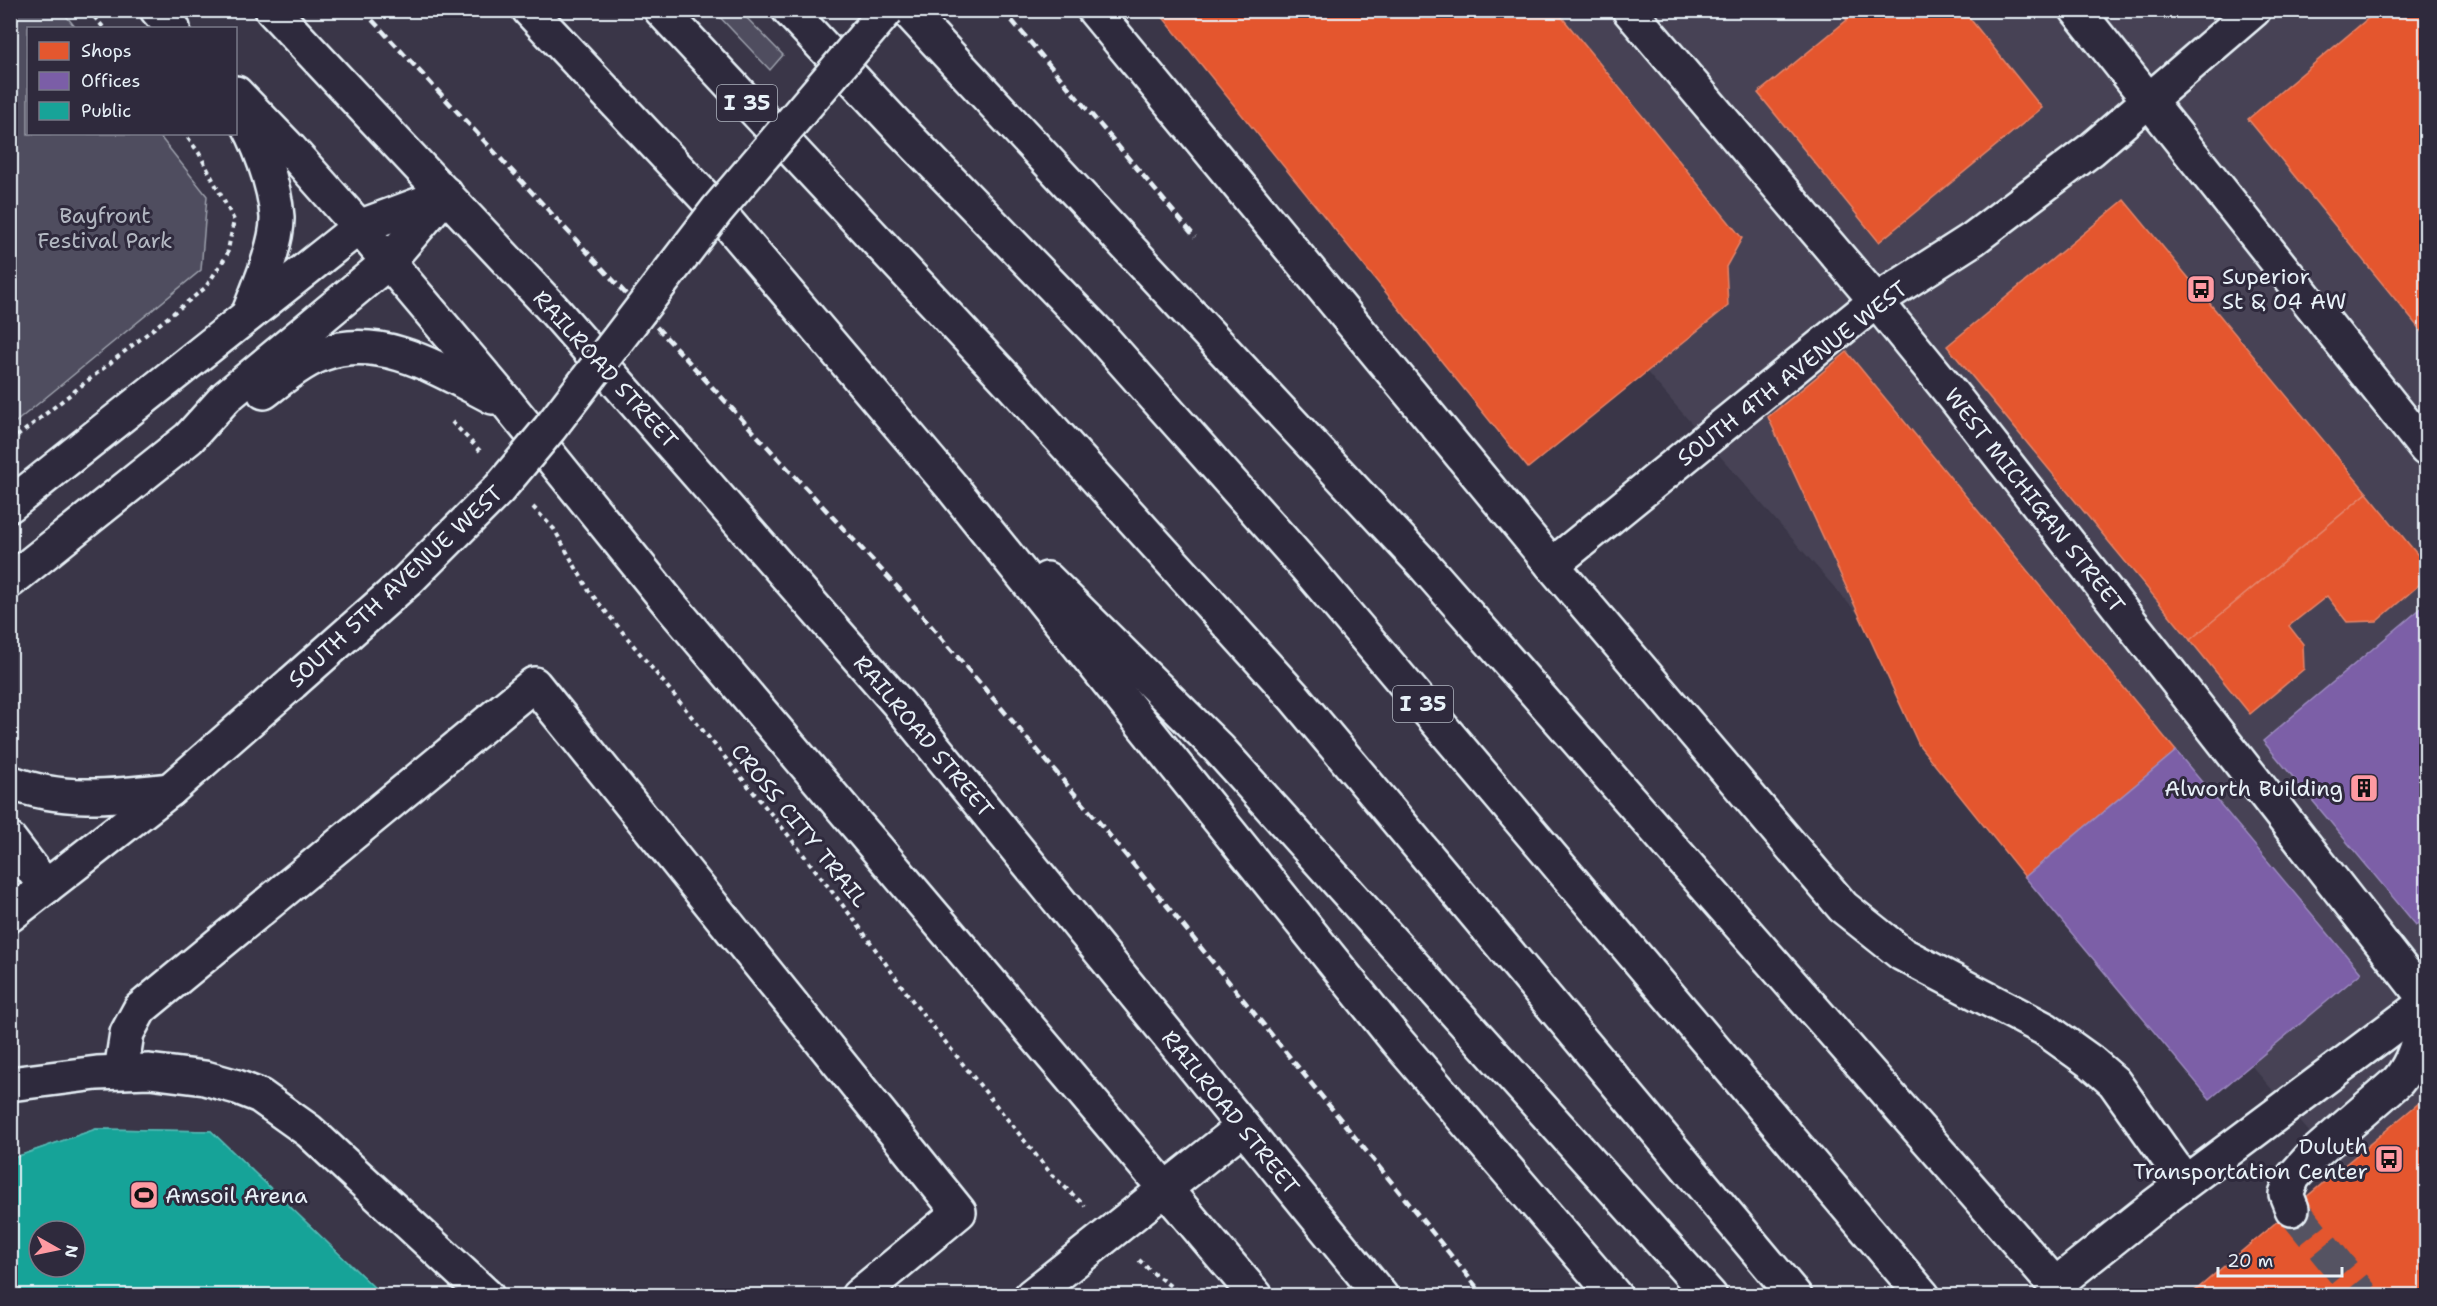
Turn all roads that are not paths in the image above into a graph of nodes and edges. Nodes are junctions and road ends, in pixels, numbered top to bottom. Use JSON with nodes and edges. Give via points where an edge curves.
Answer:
{"nodes":[{"id":1,"x":157,"y":10,"type":"edge"},
{"id":2,"x":272,"y":10,"type":"edge"},
{"id":3,"x":529,"y":10,"type":"edge"},
{"id":4,"x":662,"y":10,"type":"edge"},
{"id":5,"x":789,"y":10,"type":"edge"},
{"id":6,"x":887,"y":10,"type":"edge"},
{"id":7,"x":907,"y":10,"type":"edge"},
{"id":8,"x":1094,"y":10,"type":"edge"},
{"id":9,"x":1629,"y":10,"type":"edge"},
{"id":10,"x":2077,"y":10,"type":"edge"},
{"id":11,"x":2254,"y":10,"type":"edge"},
{"id":12,"x":172,"y":27,"type":"edge"},
{"id":13,"x":237,"y":94,"type":"edge"},
{"id":14,"x":2149,"y":99,"type":"junction"},
{"id":15,"x":237,"y":104,"type":"edge"},
{"id":16,"x":446,"y":194,"type":"junction"},
{"id":17,"x":717,"y":210,"type":"junction"},
{"id":18,"x":359,"y":227,"type":"junction"},
{"id":19,"x":387,"y":263,"type":"junction"},
{"id":20,"x":1876,"y":301,"type":"junction"},
{"id":21,"x":248,"y":315,"type":"junction"},
{"id":22,"x":508,"y":404,"type":"junction"},
{"id":23,"x":189,"y":438,"type":"junction"},
{"id":24,"x":2427,"y":449,"type":"edge"},
{"id":25,"x":951,"y":486,"type":"junction"},
{"id":26,"x":10,"y":506,"type":"edge"},
{"id":27,"x":1552,"y":566,"type":"junction"},
{"id":28,"x":10,"y":581,"type":"edge"},
{"id":29,"x":10,"y":782,"type":"edge"},
{"id":30,"x":170,"y":790,"type":"junction"},
{"id":31,"x":10,"y":840,"type":"edge"},
{"id":32,"x":46,"y":886,"type":"junction"},
{"id":33,"x":10,"y":915,"type":"edge"},
{"id":34,"x":2427,"y":1003,"type":"edge"},
{"id":35,"x":121,"y":1071,"type":"junction"},
{"id":36,"x":56,"y":1078,"type":"junction"},
{"id":37,"x":10,"y":1084,"type":"edge"},
{"id":38,"x":10,"y":1100,"type":"edge"},
{"id":39,"x":1243,"y":1127,"type":"junction"},
{"id":40,"x":2185,"y":1182,"type":"junction"},
{"id":41,"x":1166,"y":1190,"type":"junction"},
{"id":42,"x":2292,"y":1209,"type":"tunnel mouth"},
{"id":43,"x":2061,"y":1290,"type":"edge"},
{"id":44,"x":487,"y":1296,"type":"edge"},
{"id":45,"x":858,"y":1296,"type":"edge"},
{"id":46,"x":1031,"y":1296,"type":"edge"},
{"id":47,"x":1256,"y":1296,"type":"edge"},
{"id":48,"x":1381,"y":1296,"type":"edge"},
{"id":49,"x":1614,"y":1296,"type":"edge"},
{"id":50,"x":1710,"y":1296,"type":"edge"},
{"id":51,"x":1795,"y":1296,"type":"edge"},
{"id":52,"x":1923,"y":1296,"type":"edge"}],
"edges":[{"from":1,"to":12,"type":"main road"},
{"from":2,"to":16,"type":"main road","name":"RAILROAD STREET"},
{"from":3,"to":17,"type":"main road"},
{"from":4,"to":51,"type":"main road","number":"I 35","via":[[1011,384],[1295,698]]},
{"from":5,"to":52,"type":"main road","number":"I 35","via":[[1099,334],[1307,568]]},
{"from":6,"to":17,"type":"main road","name":"SOUTH 5TH AVENUE WEST","bridge":true},
{"from":7,"to":43,"type":"main road","via":[[1423,564]]},
{"from":8,"to":27,"type":"main road"},
{"from":9,"to":20,"type":"main road","name":"WEST MICHIGAN STREET"},
{"from":10,"to":14,"type":"main road"},
{"from":11,"to":14,"type":"main road","name":"SOUTH 4TH AVENUE WEST"},
{"from":13,"to":18,"type":"main road"},
{"from":14,"to":20,"type":"main road","name":"SOUTH 4TH AVENUE WEST","via":[[1973,239]]},
{"from":14,"to":24,"type":"main road"},
{"from":15,"to":21,"type":"main road","via":[[266,164],[277,218],[269,260]]},
{"from":16,"to":18,"type":"main road"},
{"from":16,"to":19,"type":"main road"},
{"from":16,"to":39,"type":"main road","name":"RAILROAD STREET","via":[[658,427],[898,703]]},
{"from":17,"to":25,"type":"main road"},
{"from":17,"to":30,"type":"main road","name":"SOUTH 5TH AVENUE WEST","bridge":true,"via":[[499,489],[407,581]]},
{"from":18,"to":19,"type":"main road"},
{"from":18,"to":21,"type":"main road"},
{"from":19,"to":22,"type":"main road"},
{"from":19,"to":23,"type":"main road","via":[[226,397]]},
{"from":20,"to":27,"type":"main road","name":"SOUTH 4TH AVENUE WEST"},
{"from":20,"to":34,"type":"main road","name":"WEST MICHIGAN STREET"},
{"from":21,"to":26,"type":"main road"},
{"from":22,"to":23,"type":"main road","via":[[419,359],[352,348],[323,354],[297,367],[238,412]]},
{"from":22,"to":41,"type":"main road","via":[[680,616]]},
{"from":23,"to":28,"type":"main road"},
{"from":25,"to":49,"type":"main road","via":[[1397,1041]]},
{"from":25,"to":50,"type":"main road","via":[[1219,749]]},
{"from":27,"to":40,"type":"main road","via":[[1843,907],[1902,954],[2045,1029],[2091,1062],[2114,1082]]},
{"from":29,"to":30,"type":"main road","via":[[32,791],[69,796]]},
{"from":30,"to":32,"type":"main road","name":"SOUTH 5TH AVENUE WEST"},
{"from":31,"to":32,"type":"main road"},
{"from":32,"to":33,"type":"main road","name":"SOUTH 5TH AVENUE WEST"},
{"from":34,"to":40,"type":"main road"},
{"from":34,"to":42,"type":"main road","via":[[2417,1049],[2408,1069],[2293,1177],[2286,1194]]},
{"from":35,"to":36,"type":"main road"},
{"from":35,"to":44,"type":"main road","via":[[178,1073],[260,1096],[309,1131]]},
{"from":35,"to":45,"type":"main road","via":[[128,1033],[140,1010],[534,684],[959,1212]]},
{"from":36,"to":37,"type":"main road"},
{"from":36,"to":38,"type":"main road"},
{"from":39,"to":41,"type":"main road"},
{"from":39,"to":48,"type":"main road","name":"RAILROAD STREET"},
{"from":40,"to":43,"type":"main road"},
{"from":41,"to":46,"type":"main road"},
{"from":41,"to":47,"type":"main road"}]}
